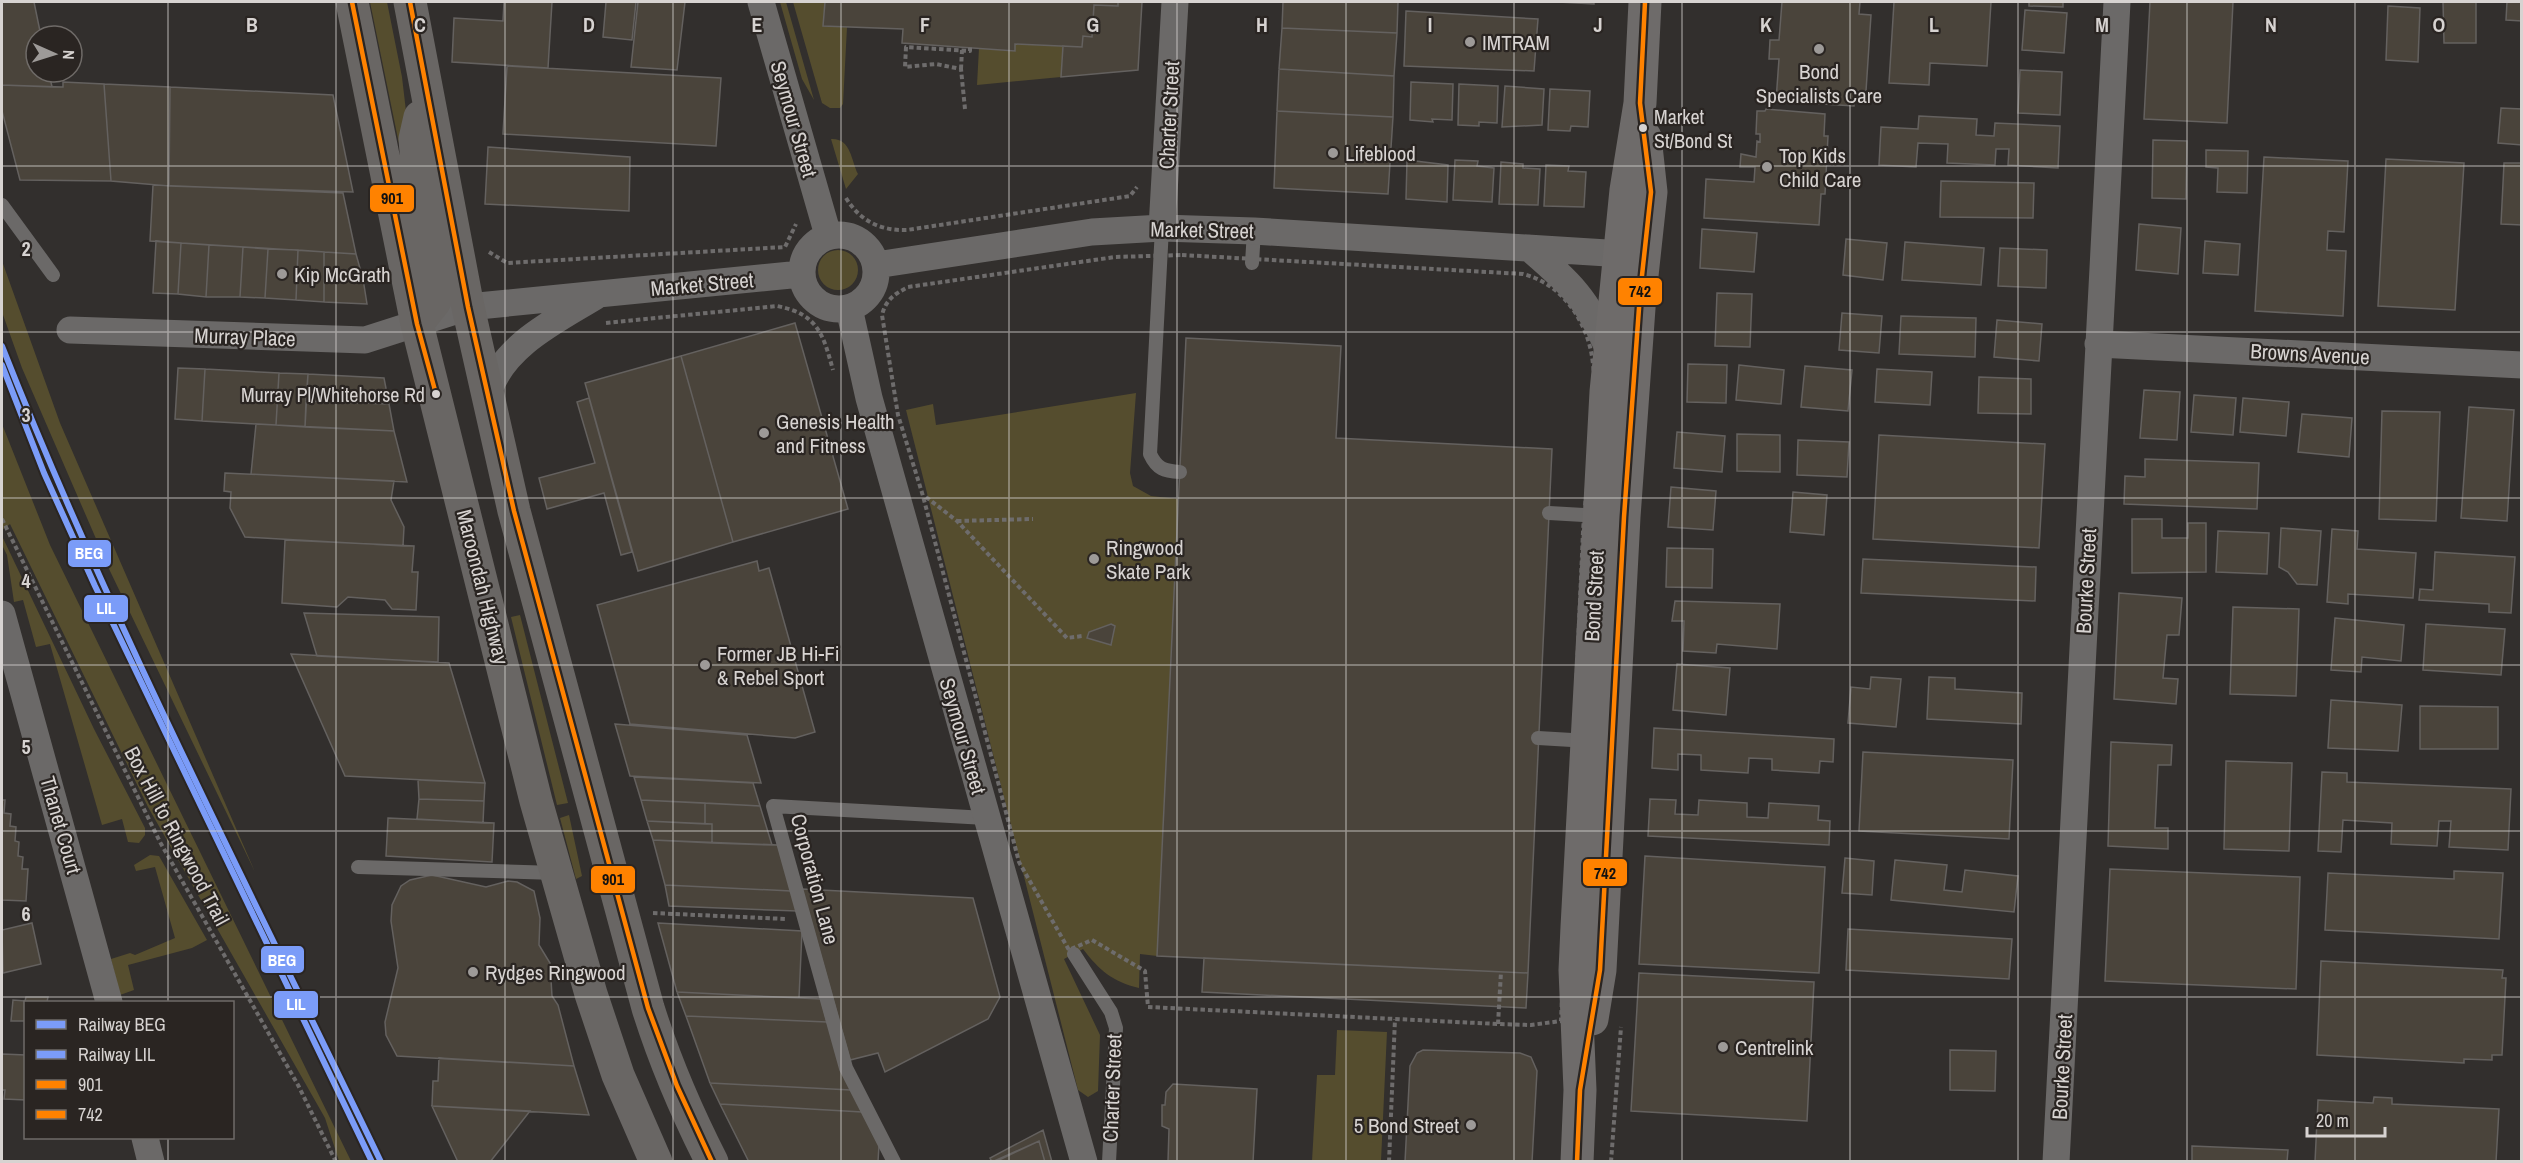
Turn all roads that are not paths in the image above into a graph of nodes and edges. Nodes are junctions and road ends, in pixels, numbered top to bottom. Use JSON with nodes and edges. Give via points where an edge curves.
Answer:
{"nodes":[{"id":1,"x":352,"y":2,"type":"edge"},
{"id":2,"x":410,"y":2,"type":"edge"},
{"id":3,"x":761,"y":2,"type":"edge"},
{"id":4,"x":1175,"y":2,"type":"edge"},
{"id":5,"x":1645,"y":2,"type":"edge"},
{"id":6,"x":2117,"y":2,"type":"edge"},
{"id":7,"x":426,"y":86,"type":"junction"},
{"id":8,"x":2,"y":205,"type":"edge"},
{"id":9,"x":1162,"y":228,"type":"junction"},
{"id":10,"x":1254,"y":231,"type":"junction"},
{"id":11,"x":828,"y":235,"type":"junction"},
{"id":12,"x":1530,"y":248,"type":"junction"},
{"id":13,"x":1633,"y":255,"type":"junction"},
{"id":14,"x":1252,"y":261,"type":"road end"},
{"id":15,"x":876,"y":265,"type":"junction"},
{"id":16,"x":53,"y":274,"type":"dead end"},
{"id":17,"x":801,"y":274,"type":"junction"},
{"id":18,"x":602,"y":293,"type":"junction"},
{"id":19,"x":468,"y":307,"type":"junction"},
{"id":20,"x":849,"y":308,"type":"junction"},
{"id":21,"x":417,"y":324,"type":"junction"},
{"id":22,"x":70,"y":330,"type":"dead end"},
{"id":23,"x":2098,"y":344,"type":"junction"},
{"id":24,"x":1609,"y":351,"type":"junction"},
{"id":25,"x":2522,"y":365,"type":"edge"},
{"id":26,"x":489,"y":392,"type":"junction"},
{"id":27,"x":1180,"y":472,"type":"dead end"},
{"id":28,"x":1549,"y":513,"type":"dead end"},
{"id":29,"x":1611,"y":517,"type":"junction"},
{"id":30,"x":2,"y":614,"type":"edge"},
{"id":31,"x":1538,"y":738,"type":"dead end"},
{"id":32,"x":1599,"y":742,"type":"junction"},
{"id":33,"x":986,"y":818,"type":"junction"},
{"id":34,"x":358,"y":867,"type":"dead end"},
{"id":35,"x":556,"y":873,"type":"junction"},
{"id":36,"x":1074,"y":954,"type":"dead end"},
{"id":37,"x":109,"y":1001,"type":"edge"},
{"id":38,"x":145,"y":1139,"type":"edge"},
{"id":39,"x":151,"y":1161,"type":"edge"},
{"id":40,"x":656,"y":1161,"type":"edge"},
{"id":41,"x":712,"y":1161,"type":"edge"},
{"id":42,"x":894,"y":1161,"type":"edge"},
{"id":43,"x":1084,"y":1161,"type":"edge"},
{"id":44,"x":1109,"y":1161,"type":"edge"},
{"id":45,"x":1577,"y":1161,"type":"edge"},
{"id":46,"x":2056,"y":1161,"type":"edge"}],
"edges":[{"from":1,"to":21,"type":"highway","name":"Maroondah Highway"},
{"from":2,"to":7,"type":"highway"},
{"from":3,"to":11,"type":"street","name":"Seymour Street"},
{"from":4,"to":9,"type":"street","name":"Charter Street"},
{"from":5,"to":13,"type":"street","name":"Bond Street","via":[[1640,103],[1629,167]]},
{"from":6,"to":23,"type":"street","name":"Bourke Street"},
{"from":7,"to":19,"type":"highway"},
{"from":7,"to":21,"type":"highway","via":[[415,139],[419,187],[438,279],[435,301]]},
{"from":8,"to":16,"type":"lane"},
{"from":9,"to":10,"type":"street","name":"Market Street"},
{"from":9,"to":15,"type":"street","name":"Market Street","via":[[1092,232]]},
{"from":9,"to":27,"type":"lane","via":[[1150,454],[1162,471]]},
{"from":10,"to":12,"type":"street","name":"Market Street"},
{"from":10,"to":14,"type":"lane"},
{"from":11,"to":15,"type":"street","via":[[854,237],[864,244]]},
{"from":11,"to":17,"type":"street","via":[[805,254]]},
{"from":12,"to":13,"type":"street","name":"Market Street"},
{"from":12,"to":24,"type":"street","via":[[1579,292]]},
{"from":13,"to":24,"type":"street","name":"Bond Street"},
{"from":13,"to":29,"type":"street","name":"Bond Street","via":[[1640,294]]},
{"from":15,"to":20,"type":"street","via":[[873,288],[867,297]]},
{"from":17,"to":18,"type":"street","name":"Market Street"},
{"from":17,"to":20,"type":"street","via":[[817,303],[838,310]]},
{"from":18,"to":19,"type":"street","name":"Market Street"},
{"from":18,"to":26,"type":"street","name":"Market Street","via":[[524,344],[493,378]]},
{"from":19,"to":21,"type":"street","name":"Murray Place"},
{"from":19,"to":26,"type":"highway"},
{"from":20,"to":33,"type":"street","name":"Seymour Street","via":[[869,398]]},
{"from":21,"to":22,"type":"street","name":"Murray Place","via":[[365,340]]},
{"from":21,"to":35,"type":"highway","name":"Maroondah Highway"},
{"from":23,"to":25,"type":"street","name":"Browns Avenue"},
{"from":23,"to":46,"type":"street","name":"Bourke Street"},
{"from":24,"to":29,"type":"street","name":"Bond Street"},
{"from":26,"to":41,"type":"highway","via":[[517,521],[648,1008],[666,1066]]},
{"from":28,"to":29,"type":"lane"},
{"from":29,"to":32,"type":"street","name":"Bond Street"},
{"from":30,"to":37,"type":"street","name":"Thanet Court"},
{"from":31,"to":32,"type":"lane"},
{"from":32,"to":45,"type":"street","name":"Bond Street","via":[[1575,970],[1580,1090]]},
{"from":33,"to":42,"type":"lane","name":"Corporation Lane","via":[[773,806],[846,1068]]},
{"from":33,"to":43,"type":"street","name":"Seymour Street"},
{"from":34,"to":35,"type":"lane"},
{"from":35,"to":40,"type":"highway","name":"Maroondah Highway","via":[[618,1075]]},
{"from":36,"to":44,"type":"lane","name":"Charter Street","via":[[1111,1012],[1116,1028]]},
{"from":38,"to":39,"type":"street"}]}
